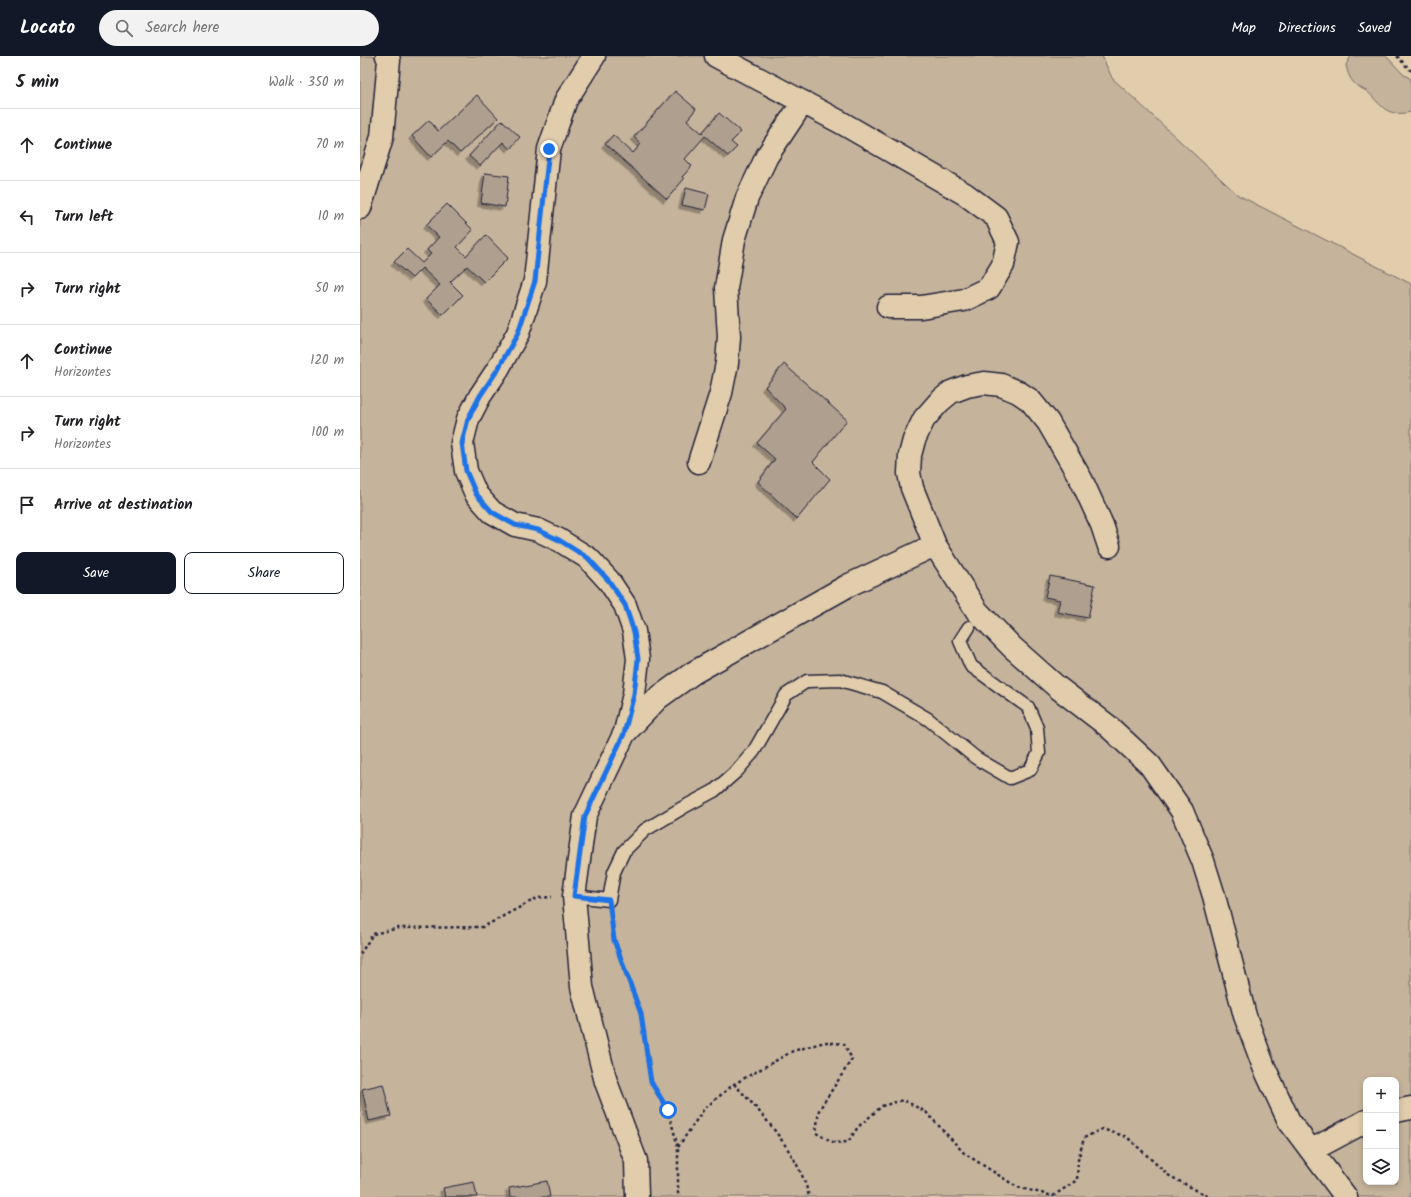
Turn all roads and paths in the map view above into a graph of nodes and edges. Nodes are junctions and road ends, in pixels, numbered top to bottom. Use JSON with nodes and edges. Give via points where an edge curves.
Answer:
{"nodes":[{"id":1,"x":594,"y":56,"type":"edge"},
{"id":2,"x":716,"y":56,"type":"edge"},
{"id":3,"x":1397,"y":56,"type":"edge"},
{"id":4,"x":389,"y":57,"type":"edge"},
{"id":5,"x":1411,"y":72,"type":"edge"},
{"id":6,"x":803,"y":102,"type":"junction"},
{"id":7,"x":360,"y":208,"type":"edge"},
{"id":8,"x":888,"y":307,"type":"dead end"},
{"id":9,"x":699,"y":462,"type":"dead end"},
{"id":10,"x":935,"y":545,"type":"junction"},
{"id":11,"x":1109,"y":546,"type":"dead end"},
{"id":12,"x":969,"y":627,"type":"dead end"},
{"id":13,"x":624,"y":734,"type":"junction"},
{"id":14,"x":574,"y":896,"type":"junction"},
{"id":15,"x":609,"y":900,"type":"junction"},
{"id":16,"x":360,"y":954,"type":"edge"},
{"id":17,"x":734,"y":1084,"type":"junction"},
{"id":18,"x":1411,"y":1108,"type":"edge"},
{"id":19,"x":1399,"y":1110,"type":"edge"},
{"id":20,"x":1363,"y":1123,"type":"edge"},
{"id":21,"x":678,"y":1147,"type":"junction"},
{"id":22,"x":1312,"y":1150,"type":"junction"},
{"id":23,"x":637,"y":1197,"type":"edge"},
{"id":24,"x":678,"y":1197,"type":"edge"},
{"id":25,"x":809,"y":1197,"type":"edge"},
{"id":26,"x":1209,"y":1197,"type":"edge"},
{"id":27,"x":1346,"y":1197,"type":"edge"}],
"edges":[{"from":1,"to":13,"type":"street","via":[[566,100],[549,149],[535,281],[518,333],[468,419],[462,443],[466,471],[476,494],[492,512],[515,525],[538,530],[559,540],[588,558],[609,581],[625,605],[634,632],[638,659],[634,694]]},
{"from":2,"to":6,"type":"street"},
{"from":3,"to":5,"type":"path"},
{"from":4,"to":7,"type":"street","via":[[382,137]]},
{"from":6,"to":8,"type":"street","via":[[965,194],[996,217],[1008,242],[1003,265],[989,288],[964,300],[921,307]]},
{"from":6,"to":9,"type":"street","via":[[767,156],[746,198],[734,240],[726,288],[729,337],[727,363],[721,392]]},
{"from":10,"to":11,"type":"street","via":[[912,488],[909,473],[914,440],[924,419],[951,392],[984,383],[1001,385],[1018,392],[1030,400],[1043,416],[1082,481]]},
{"from":10,"to":13,"type":"street","via":[[848,586],[693,673],[658,698]]},
{"from":10,"to":22,"type":"street","via":[[977,611],[1012,647],[1057,687],[1108,726],[1150,765],[1182,811],[1203,861],[1245,1016],[1264,1067],[1289,1121]]},
{"from":12,"to":15,"type":"lane","via":[[960,641],[971,666],[1028,707],[1037,728],[1039,753],[1030,770],[1010,778],[976,758],[928,719],[882,692],[840,680],[807,682],[786,695],[754,751],[737,772],[714,791],[644,830],[624,851],[614,872]]},
{"from":13,"to":14,"type":"street","via":[[585,816]]},
{"from":14,"to":15,"type":"lane"},
{"from":14,"to":16,"type":"path","via":[[537,898],[483,927],[399,928],[373,934]]},
{"from":14,"to":23,"type":"street","via":[[582,988],[606,1082],[636,1161]]},
{"from":15,"to":21,"type":"path","via":[[614,940],[641,1014],[651,1082],[668,1110]]},
{"from":17,"to":21,"type":"path","via":[[704,1109]]},
{"from":17,"to":25,"type":"path","via":[[755,1106],[787,1148],[806,1184]]},
{"from":17,"to":26,"type":"path","via":[[793,1051],[825,1042],[844,1044],[852,1059],[819,1110],[816,1133],[835,1143],[848,1142],[858,1127],[882,1106],[903,1100],[926,1112],[964,1152],[1017,1186],[1053,1196],[1077,1180],[1078,1160],[1084,1138],[1102,1129],[1127,1137],[1168,1175]]},
{"from":18,"to":19,"type":"street"},
{"from":20,"to":22,"type":"street"},
{"from":21,"to":24,"type":"path"},
{"from":22,"to":27,"type":"street"}]}
